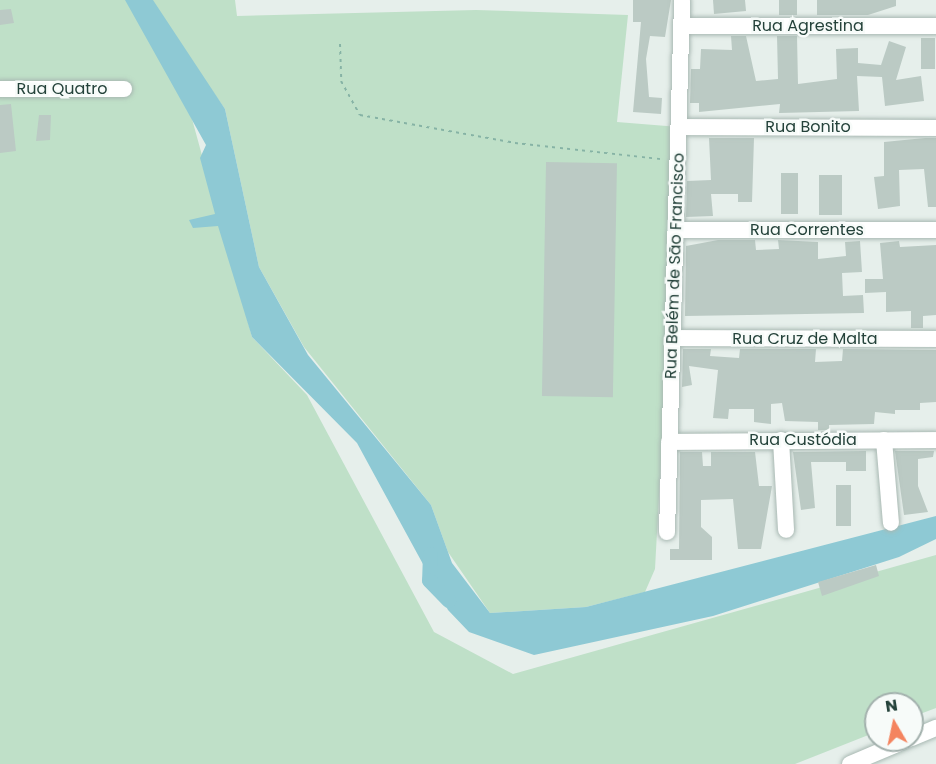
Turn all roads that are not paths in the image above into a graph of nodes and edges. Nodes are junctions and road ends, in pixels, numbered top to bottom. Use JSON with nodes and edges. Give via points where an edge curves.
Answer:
{"nodes":[{"id":1,"x":682,"y":0,"type":"edge"},
{"id":2,"x":681,"y":26,"type":"junction"},
{"id":3,"x":936,"y":26,"type":"edge"},
{"id":4,"x":124,"y":88,"type":"dead end"},
{"id":5,"x":0,"y":89,"type":"edge"},
{"id":6,"x":679,"y":127,"type":"junction"},
{"id":7,"x":936,"y":128,"type":"edge"},
{"id":8,"x":678,"y":230,"type":"junction"},
{"id":9,"x":936,"y":230,"type":"edge"},
{"id":10,"x":674,"y":338,"type":"junction"},
{"id":11,"x":936,"y":339,"type":"edge"},
{"id":12,"x":781,"y":440,"type":"junction"},
{"id":13,"x":884,"y":440,"type":"junction"},
{"id":14,"x":936,"y":440,"type":"edge"},
{"id":15,"x":669,"y":442,"type":"junction"},
{"id":16,"x":891,"y":523,"type":"dead end"},
{"id":17,"x":786,"y":530,"type":"dead end"},
{"id":18,"x":667,"y":532,"type":"dead end"},
{"id":19,"x":878,"y":752,"type":"edge"},
{"id":20,"x":850,"y":764,"type":"edge"}],
"edges":[{"from":1,"to":2,"type":"street","name":"Rua Belém de São Francisco"},
{"from":2,"to":3,"type":"street","name":"Rua Agrestina"},
{"from":2,"to":6,"type":"street","name":"Rua Belém de São Francisco"},
{"from":4,"to":5,"type":"street","name":"Rua Quatro"},
{"from":6,"to":7,"type":"street","name":"Rua Bonito"},
{"from":6,"to":8,"type":"street","name":"Rua Belém de São Francisco"},
{"from":8,"to":9,"type":"street","name":"Rua Correntes"},
{"from":8,"to":10,"type":"street","name":"Rua Belém de São Francisco"},
{"from":10,"to":11,"type":"street","name":"Rua Cruz de Malta"},
{"from":10,"to":15,"type":"street","name":"Rua Belém de São Francisco"},
{"from":12,"to":13,"type":"street","name":"Rua Custódia"},
{"from":12,"to":15,"type":"street","name":"Rua Custódia"},
{"from":12,"to":17,"type":"street"},
{"from":13,"to":14,"type":"street","name":"Rua Custódia"},
{"from":13,"to":16,"type":"street"},
{"from":15,"to":18,"type":"street","name":"Rua Belém de São Francisco"},
{"from":19,"to":20,"type":"street"}]}
